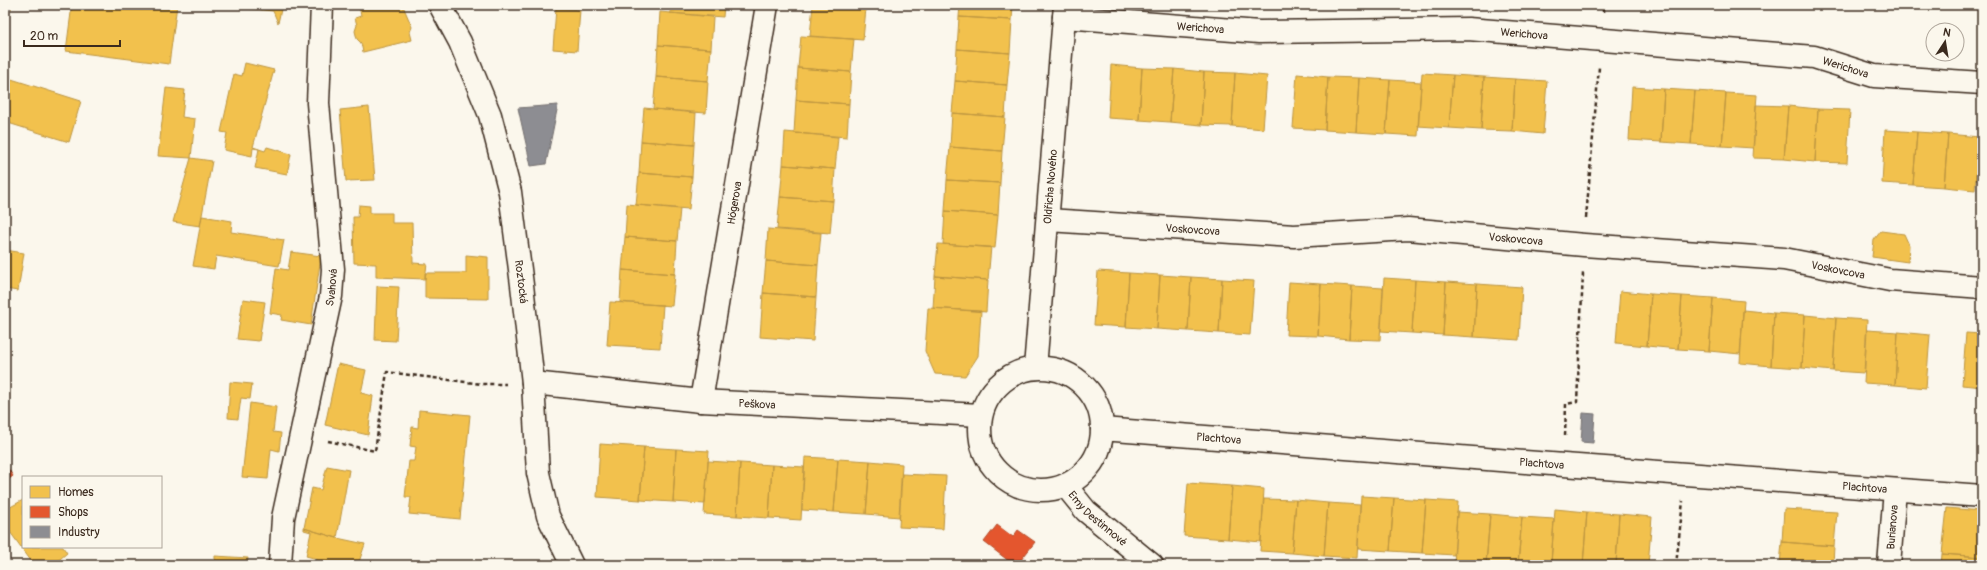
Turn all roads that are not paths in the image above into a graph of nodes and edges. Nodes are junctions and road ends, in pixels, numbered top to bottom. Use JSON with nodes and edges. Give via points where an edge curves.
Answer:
{"nodes":[{"id":1,"x":322,"y":5,"type":"edge"},
{"id":2,"x":440,"y":5,"type":"edge"},
{"id":3,"x":767,"y":5,"type":"edge"},
{"id":4,"x":1064,"y":11,"type":"edge"},
{"id":5,"x":1982,"y":83,"type":"edge"},
{"id":6,"x":1048,"y":220,"type":"junction"},
{"id":7,"x":1982,"y":287,"type":"edge"},
{"id":8,"x":1035,"y":368,"type":"junction"},
{"id":9,"x":533,"y":383,"type":"junction"},
{"id":10,"x":701,"y":401,"type":"junction"},
{"id":11,"x":981,"y":416,"type":"junction"},
{"id":12,"x":1102,"y":429,"type":"junction"},
{"id":13,"x":1065,"y":485,"type":"junction"},
{"id":14,"x":1894,"y":490,"type":"junction"},
{"id":15,"x":1982,"y":496,"type":"edge"},
{"id":16,"x":280,"y":565,"type":"edge"},
{"id":17,"x":572,"y":565,"type":"edge"},
{"id":18,"x":1152,"y":565,"type":"edge"},
{"id":19,"x":1889,"y":565,"type":"edge"}],
"edges":[{"from":1,"to":16,"type":"street","name":"Svahová","via":[[318,103],[333,269],[331,296],[283,518]]},
{"from":2,"to":9,"type":"street","name":"Roztocká","via":[[460,42],[490,115],[510,192]]},
{"from":3,"to":10,"type":"street","name":"Högerova"},
{"from":4,"to":5,"type":"street","name":"Werichova","via":[[1260,32],[1468,29],[1814,57],[1874,76]]},
{"from":4,"to":6,"type":"street","name":"Oldřicha Nového"},
{"from":6,"to":7,"type":"street","name":"Voskovcova","via":[[1294,236],[1408,229],[1784,259],[1890,280]]},
{"from":6,"to":8,"type":"street","name":"Oldřicha Nového"},
{"from":8,"to":11,"type":"street","via":[[1014,374],[997,387]]},
{"from":8,"to":12,"type":"street","via":[[1056,370],[1075,378],[1089,392],[1098,409]]},
{"from":9,"to":10,"type":"street","name":"Peškova"},
{"from":9,"to":17,"type":"street","name":"Roztocká","via":[[538,473],[548,516]]},
{"from":10,"to":11,"type":"street","name":"Peškova"},
{"from":11,"to":13,"type":"street","via":[[983,448],[992,467],[1009,482],[1030,489],[1053,489]]},
{"from":12,"to":13,"type":"street","via":[[1100,448],[1090,466],[1074,481]]},
{"from":12,"to":14,"type":"street","name":"Plachtova"},
{"from":13,"to":18,"type":"street","name":"Emy Destinnové","via":[[1086,511]]},
{"from":14,"to":15,"type":"street","name":"Plachtova"},
{"from":14,"to":19,"type":"street","name":"Burianova"}]}
